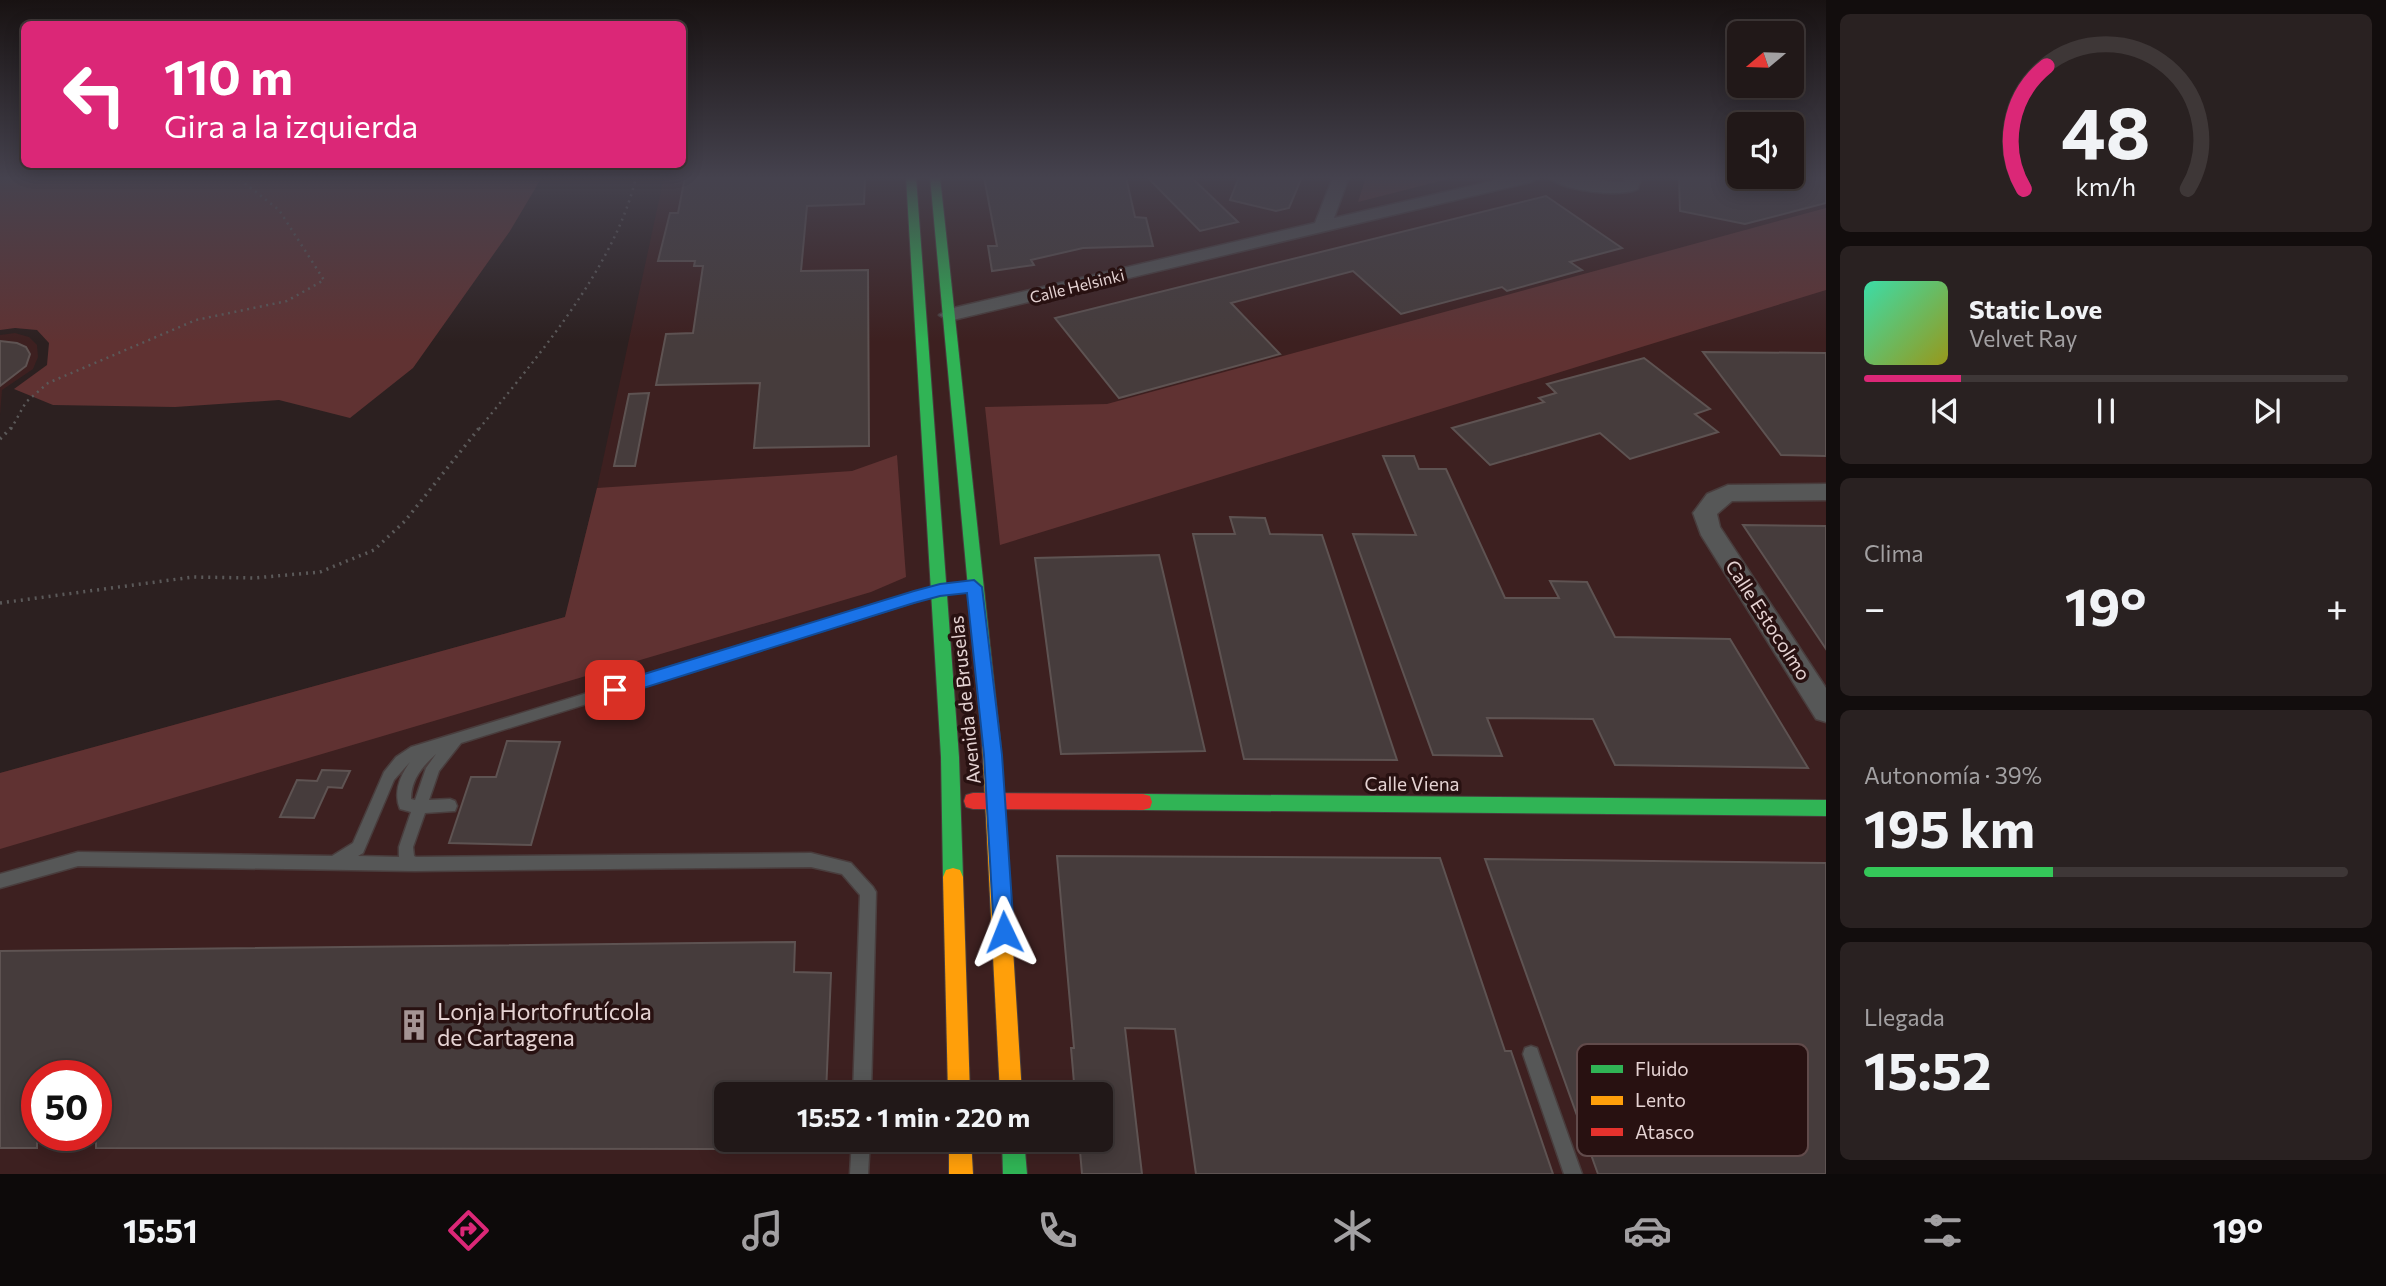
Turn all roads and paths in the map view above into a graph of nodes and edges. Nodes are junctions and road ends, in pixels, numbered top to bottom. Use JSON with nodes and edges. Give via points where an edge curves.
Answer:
{"nodes":[{"id":1,"x":296,"y":232,"type":"edge"},
{"id":2,"x":615,"y":232,"type":"edge"},
{"id":3,"x":915,"y":232,"type":"edge"},
{"id":4,"x":941,"y":232,"type":"edge"},
{"id":5,"x":1302,"y":232,"type":"edge"},
{"id":6,"x":949,"y":315,"type":"junction"},
{"id":7,"x":921,"y":317,"type":"junction"},
{"id":8,"x":0,"y":439,"type":"edge"},
{"id":9,"x":1826,"y":492,"type":"edge"},
{"id":10,"x":957,"y":588,"type":"junction"},
{"id":11,"x":0,"y":604,"type":"edge"},
{"id":12,"x":1826,"y":711,"type":"edge"},
{"id":13,"x":457,"y":739,"type":"junction"},
{"id":14,"x":436,"y":745,"type":"junction"},
{"id":15,"x":952,"y":801,"type":"junction"},
{"id":16,"x":997,"y":802,"type":"junction"},
{"id":17,"x":450,"y":806,"type":"dead end"},
{"id":18,"x":419,"y":807,"type":"junction"},
{"id":19,"x":1826,"y":808,"type":"edge"},
{"id":20,"x":330,"y":864,"type":"junction"},
{"id":21,"x":415,"y":864,"type":"junction"},
{"id":22,"x":0,"y":881,"type":"edge"},
{"id":23,"x":1531,"y":1054,"type":"dead end"},
{"id":24,"x":862,"y":1082,"type":"edge"},
{"id":25,"x":959,"y":1082,"type":"edge"},
{"id":26,"x":1010,"y":1082,"type":"edge"},
{"id":27,"x":860,"y":1152,"type":"edge"},
{"id":28,"x":960,"y":1152,"type":"edge"},
{"id":29,"x":1014,"y":1152,"type":"edge"},
{"id":30,"x":859,"y":1174,"type":"edge"},
{"id":31,"x":961,"y":1174,"type":"edge"},
{"id":32,"x":1015,"y":1174,"type":"edge"},
{"id":33,"x":1573,"y":1174,"type":"edge"}],
"edges":[{"from":1,"to":8,"type":"path","via":[[324,280],[287,301],[196,320],[48,383],[26,402],[16,424]]},
{"from":2,"to":11,"type":"path","via":[[558,331],[405,521],[374,550],[320,572],[193,577]]},
{"from":3,"to":7,"type":"main road","name":"Avenida de Bruselas"},
{"from":4,"to":6,"type":"main road","name":"Avenida de Bruselas"},
{"from":5,"to":6,"type":"street","name":"Calle Helsinki"},
{"from":6,"to":7,"type":"main road"},
{"from":6,"to":10,"type":"main road","name":"Avenida de Bruselas"},
{"from":7,"to":10,"type":"main road","name":"Avenida de Bruselas"},
{"from":9,"to":12,"type":"street","name":"Calle Estocolmo","via":[[1728,493],[1705,513],[1709,529]]},
{"from":10,"to":13,"type":"lane"},
{"from":10,"to":15,"type":"main road","name":"Avenida de Bruselas"},
{"from":10,"to":16,"type":"main road","name":"Avenida de Bruselas"},
{"from":13,"to":14,"type":"lane"},
{"from":13,"to":18,"type":"lane","via":[[433,768]]},
{"from":14,"to":18,"type":"lane","via":[[410,774],[403,795],[405,804]]},
{"from":14,"to":20,"type":"lane","via":[[401,761],[389,776],[358,848]]},
{"from":15,"to":16,"type":"main road","name":"Calle Viena"},
{"from":15,"to":25,"type":"main road","name":"Avenida de Bruselas"},
{"from":16,"to":19,"type":"main road","name":"Calle Viena"},
{"from":16,"to":26,"type":"main road","name":"Avenida de Bruselas"},
{"from":17,"to":18,"type":"lane"},
{"from":18,"to":21,"type":"lane","via":[[406,847],[407,860]]},
{"from":20,"to":21,"type":"lane"},
{"from":20,"to":22,"type":"lane","via":[[78,859]]},
{"from":21,"to":24,"type":"lane","via":[[811,860],[846,868],[868,892]]},
{"from":23,"to":33,"type":"lane"},
{"from":27,"to":30,"type":"lane"},
{"from":28,"to":31,"type":"main road"},
{"from":29,"to":32,"type":"main road"}]}
